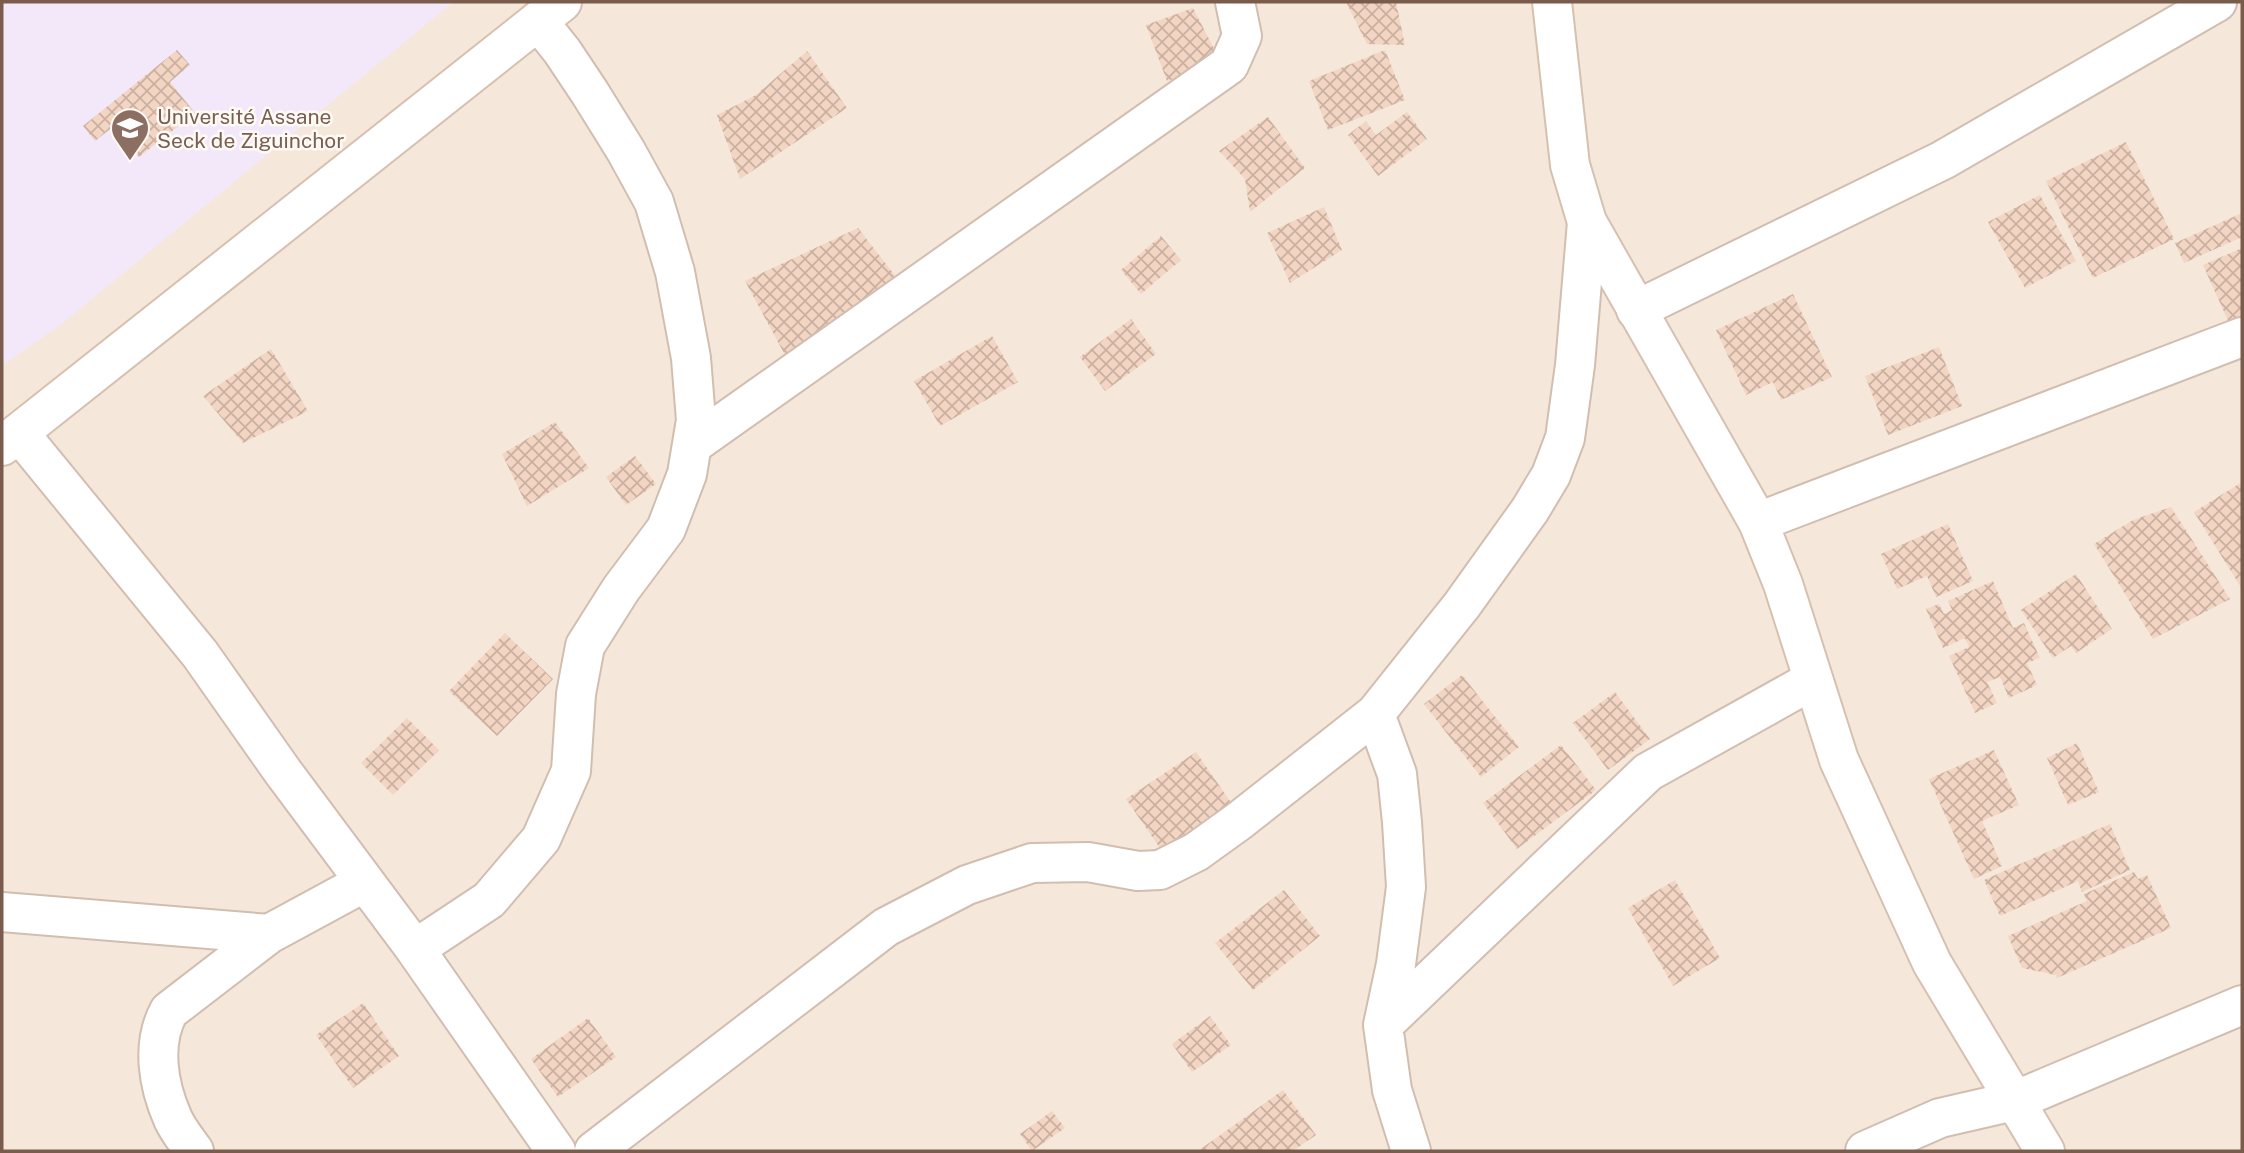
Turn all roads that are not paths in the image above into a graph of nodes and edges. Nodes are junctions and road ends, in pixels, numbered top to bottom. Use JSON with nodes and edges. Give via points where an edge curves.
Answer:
{"nodes":[{"id":1,"x":1234,"y":2,"type":"edge"},
{"id":2,"x":1552,"y":2,"type":"edge"},
{"id":3,"x":2217,"y":2,"type":"edge"},
{"id":4,"x":2237,"y":2,"type":"edge"},
{"id":5,"x":550,"y":11,"type":"edge"},
{"id":6,"x":2242,"y":11,"type":"edge"},
{"id":7,"x":1587,"y":222,"type":"junction"},
{"id":8,"x":1636,"y":310,"type":"junction"},
{"id":9,"x":2242,"y":337,"type":"edge"},
{"id":10,"x":11,"y":440,"type":"edge"},
{"id":11,"x":692,"y":445,"type":"junction"},
{"id":12,"x":1758,"y":522,"type":"junction"},
{"id":13,"x":1813,"y":680,"type":"junction"},
{"id":14,"x":1375,"y":714,"type":"junction"},
{"id":15,"x":365,"y":881,"type":"junction"},
{"id":16,"x":2,"y":912,"type":"edge"},
{"id":17,"x":269,"y":934,"type":"junction"},
{"id":18,"x":415,"y":949,"type":"junction"},
{"id":19,"x":2242,"y":1005,"type":"edge"},
{"id":20,"x":1384,"y":1025,"type":"junction"},
{"id":21,"x":2014,"y":1101,"type":"junction"},
{"id":22,"x":194,"y":1151,"type":"edge"},
{"id":23,"x":556,"y":1151,"type":"edge"},
{"id":24,"x":594,"y":1151,"type":"edge"},
{"id":25,"x":1411,"y":1151,"type":"edge"},
{"id":26,"x":1865,"y":1151,"type":"edge"},
{"id":27,"x":2045,"y":1151,"type":"edge"}],
"edges":[{"from":1,"to":11,"type":"street","via":[[1241,36],[1229,65]]},
{"from":2,"to":7,"type":"street","via":[[1570,164]]},
{"from":3,"to":8,"type":"street","via":[[1943,160]]},
{"from":4,"to":6,"type":"street"},
{"from":5,"to":10,"type":"street"},
{"from":5,"to":11,"type":"street","via":[[562,51],[654,202],[675,272],[691,358],[696,419]]},
{"from":7,"to":8,"type":"street"},
{"from":7,"to":14,"type":"street","via":[[1565,438],[1551,475],[1462,605]]},
{"from":8,"to":12,"type":"street"},
{"from":9,"to":12,"type":"street"},
{"from":10,"to":15,"type":"street","via":[[200,654]]},
{"from":11,"to":18,"type":"street","via":[[687,474],[666,529],[585,646],[576,694],[571,771],[541,839],[489,900]]},
{"from":12,"to":13,"type":"street"},
{"from":13,"to":20,"type":"street","via":[[1648,772]]},
{"from":13,"to":21,"type":"street","via":[[1839,760],[1932,963]]},
{"from":14,"to":20,"type":"street","via":[[1396,774],[1406,887]]},
{"from":14,"to":24,"type":"street","via":[[1239,821],[1196,852],[1160,870],[1088,862],[1032,863],[967,885],[886,927]]},
{"from":15,"to":17,"type":"street"},
{"from":15,"to":18,"type":"street"},
{"from":16,"to":17,"type":"street"},
{"from":17,"to":22,"type":"street","via":[[169,1011],[162,1024],[160,1080],[173,1120]]},
{"from":18,"to":23,"type":"street"},
{"from":19,"to":21,"type":"street"},
{"from":20,"to":25,"type":"street","via":[[1392,1090]]},
{"from":21,"to":26,"type":"street","via":[[1940,1118]]},
{"from":21,"to":27,"type":"street"}]}
